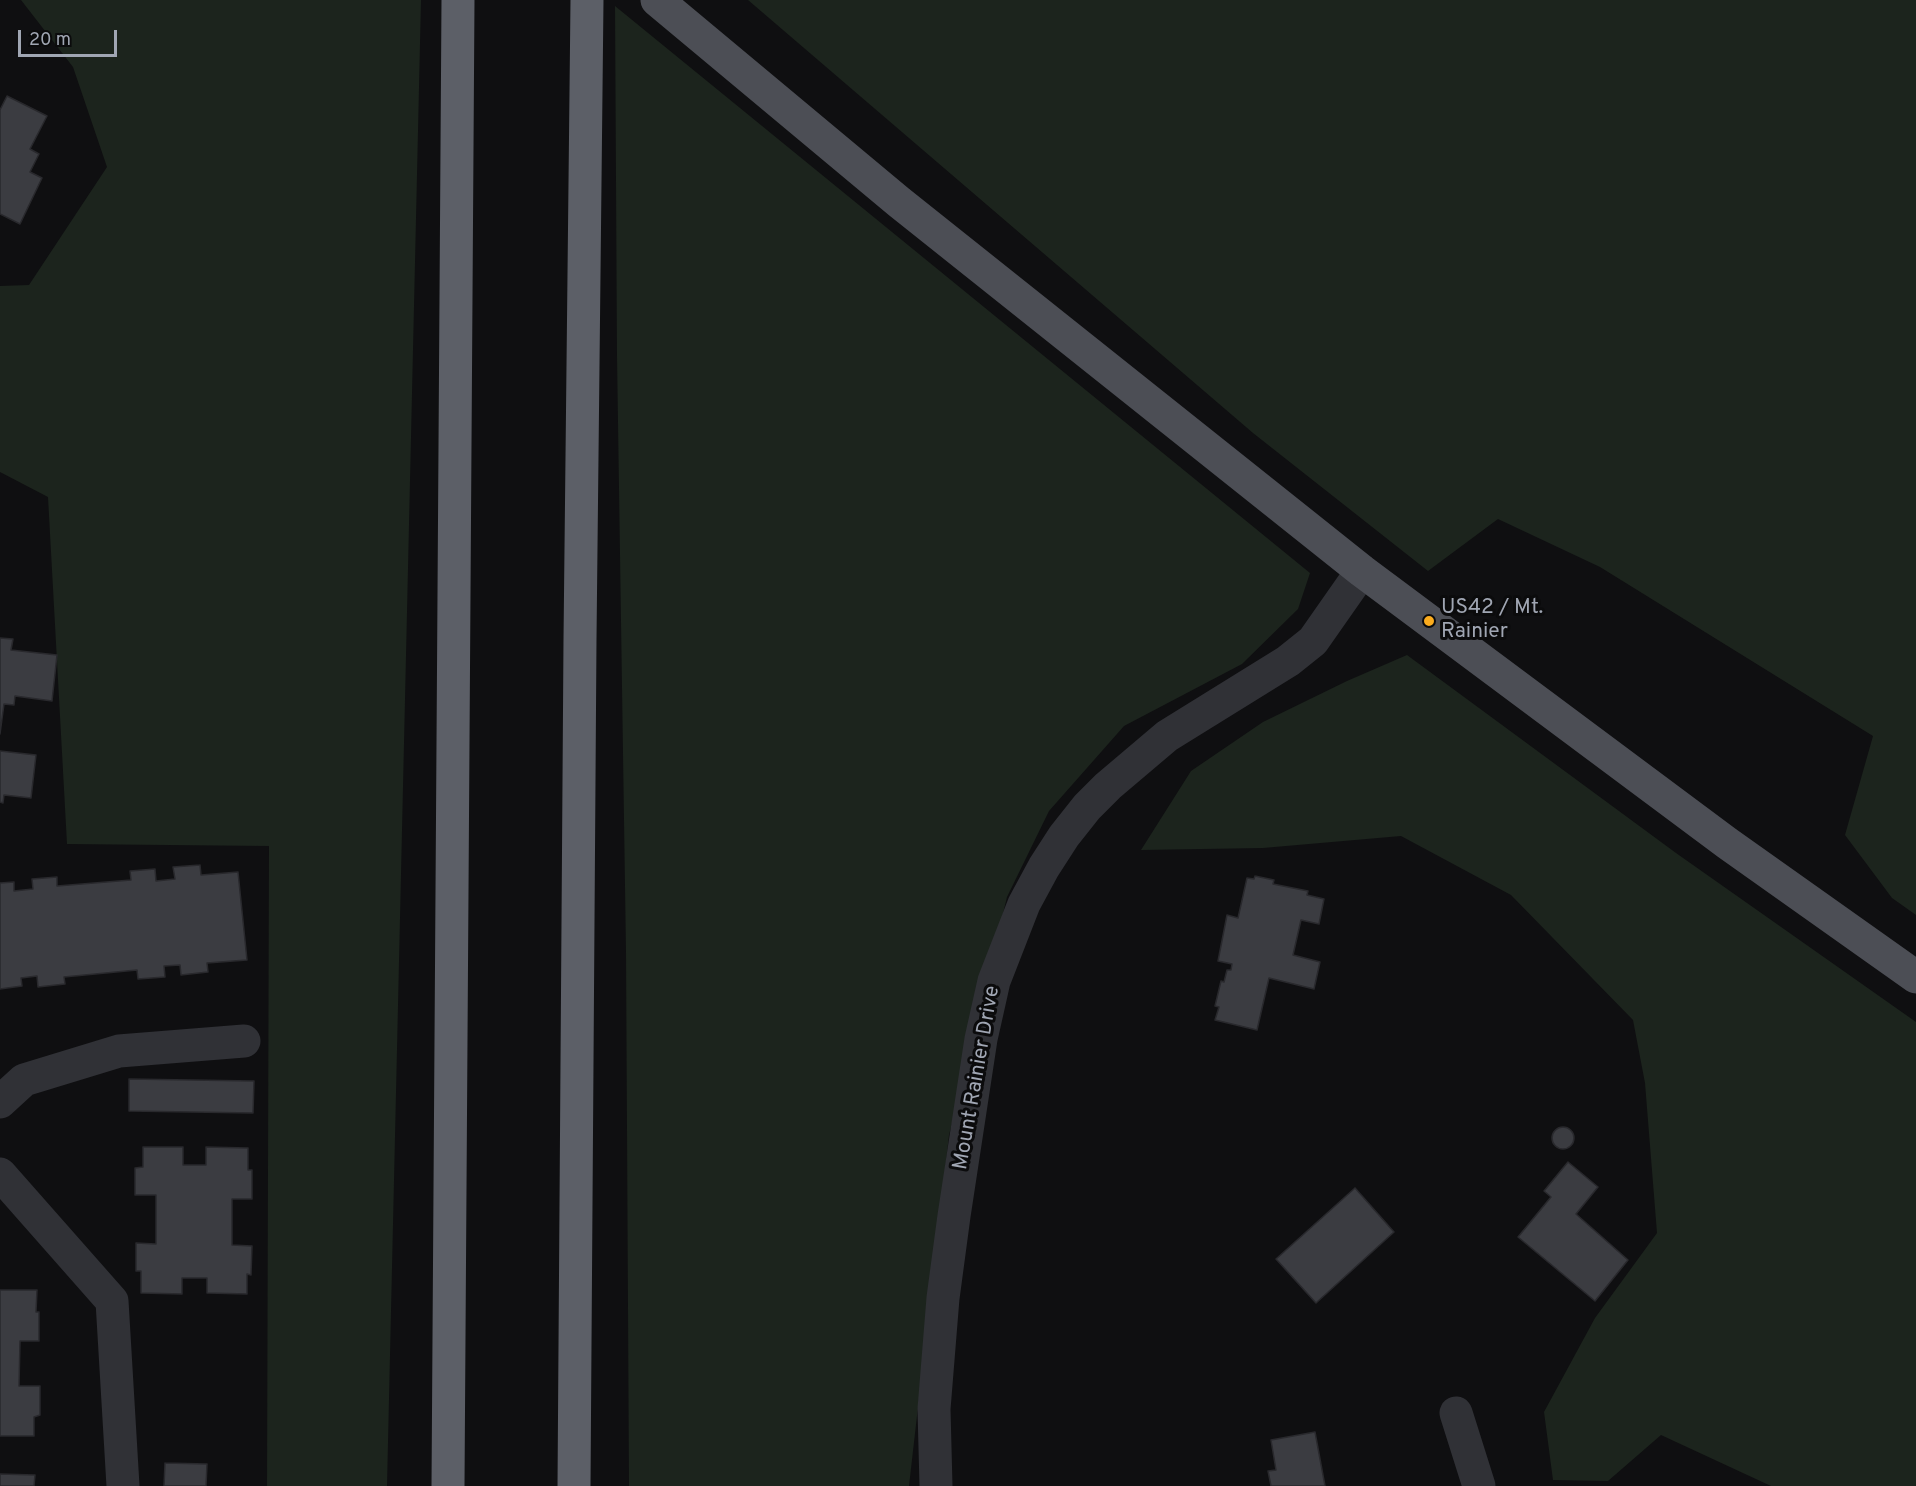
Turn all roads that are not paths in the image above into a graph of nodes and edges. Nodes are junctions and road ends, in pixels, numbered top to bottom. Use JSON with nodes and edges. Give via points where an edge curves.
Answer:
{"nodes":[{"id":1,"x":458,"y":0,"type":"edge"},
{"id":2,"x":587,"y":0,"type":"edge"},
{"id":3,"x":657,"y":0,"type":"edge"},
{"id":4,"x":1362,"y":571,"type":"junction"},
{"id":5,"x":1916,"y":977,"type":"edge"},
{"id":6,"x":244,"y":1041,"type":"dead end"},
{"id":7,"x":0,"y":1102,"type":"edge"},
{"id":8,"x":0,"y":1174,"type":"edge"},
{"id":9,"x":1456,"y":1413,"type":"dead end"},
{"id":10,"x":123,"y":1486,"type":"edge"},
{"id":11,"x":448,"y":1486,"type":"edge"},
{"id":12,"x":574,"y":1486,"type":"edge"},
{"id":13,"x":936,"y":1486,"type":"edge"},
{"id":14,"x":1479,"y":1486,"type":"edge"}],
"edges":[{"from":1,"to":11,"type":"highway"},
{"from":2,"to":12,"type":"highway"},
{"from":3,"to":4,"type":"main road","via":[[899,202]]},
{"from":4,"to":5,"type":"main road","via":[[1727,843]]},
{"from":4,"to":13,"type":"street","name":"Mount Rainier Drive","via":[[1313,640],[1288,661],[1167,736],[1108,786],[1064,836],[1024,904],[994,981],[981,1039],[954,1216],[934,1409]]},
{"from":6,"to":7,"type":"street","via":[[119,1051],[24,1080]]},
{"from":8,"to":10,"type":"street","via":[[112,1301]]},
{"from":9,"to":14,"type":"street"}]}
